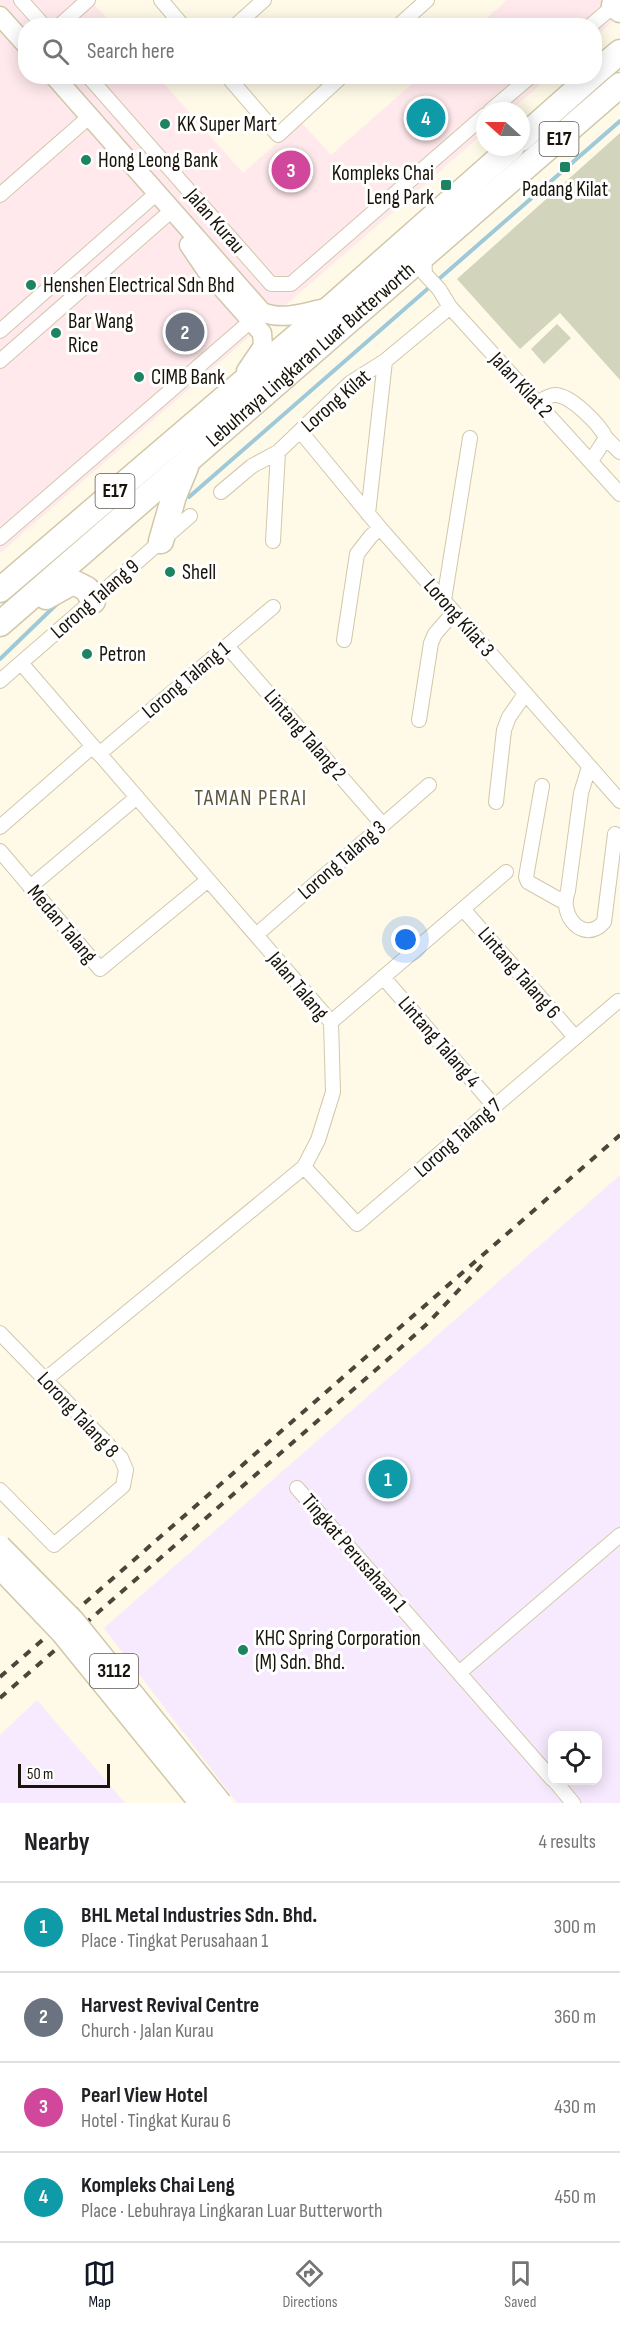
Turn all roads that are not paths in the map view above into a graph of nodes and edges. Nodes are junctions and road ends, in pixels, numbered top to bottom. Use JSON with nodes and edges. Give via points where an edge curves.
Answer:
{"nodes":[{"id":1,"x":21,"y":0,"type":"edge"},
{"id":2,"x":88,"y":0,"type":"edge"},
{"id":3,"x":161,"y":0,"type":"edge"},
{"id":4,"x":264,"y":0,"type":"edge"},
{"id":5,"x":427,"y":0,"type":"edge"},
{"id":6,"x":616,"y":4,"type":"edge"},
{"id":7,"x":0,"y":16,"type":"edge"},
{"id":8,"x":37,"y":18,"type":"edge"},
{"id":9,"x":68,"y":18,"type":"edge"},
{"id":10,"x":176,"y":18,"type":"edge"},
{"id":11,"x":244,"y":18,"type":"edge"},
{"id":12,"x":407,"y":18,"type":"edge"},
{"id":13,"x":599,"y":18,"type":"edge"},
{"id":14,"x":18,"y":36,"type":"edge"},
{"id":15,"x":620,"y":52,"type":"edge"},
{"id":16,"x":602,"y":67,"type":"edge"},
{"id":17,"x":61,"y":84,"type":"edge"},
{"id":18,"x":95,"y":84,"type":"edge"},
{"id":19,"x":234,"y":84,"type":"edge"},
{"id":20,"x":333,"y":84,"type":"edge"},
{"id":21,"x":522,"y":84,"type":"edge"},
{"id":22,"x":583,"y":84,"type":"edge"},
{"id":23,"x":620,"y":85,"type":"edge"},
{"id":24,"x":501,"y":102,"type":"edge"},
{"id":25,"x":89,"y":117,"type":"junction"},
{"id":26,"x":476,"y":124,"type":"edge"},
{"id":27,"x":530,"y":131,"type":"edge"},
{"id":28,"x":145,"y":141,"type":"junction"},
{"id":29,"x":502,"y":156,"type":"edge"},
{"id":30,"x":126,"y":158,"type":"junction"},
{"id":31,"x":157,"y":194,"type":"junction"},
{"id":32,"x":0,"y":195,"type":"edge"},
{"id":33,"x":177,"y":217,"type":"junction"},
{"id":34,"x":425,"y":274,"type":"junction"},
{"id":35,"x":331,"y":307,"type":"junction"},
{"id":36,"x":450,"y":307,"type":"junction"},
{"id":37,"x":252,"y":320,"type":"junction"},
{"id":38,"x":0,"y":331,"type":"edge"},
{"id":39,"x":0,"y":361,"type":"edge"},
{"id":40,"x":385,"y":361,"type":"junction"},
{"id":41,"x":230,"y":391,"type":"junction"},
{"id":42,"x":537,"y":403,"type":"junction"},
{"id":43,"x":301,"y":432,"type":"junction"},
{"id":44,"x":470,"y":438,"type":"dead end"},
{"id":45,"x":606,"y":438,"type":"junction"},
{"id":46,"x":278,"y":452,"type":"junction"},
{"id":47,"x":620,"y":452,"type":"edge"},
{"id":48,"x":591,"y":461,"type":"junction"},
{"id":49,"x":188,"y":462,"type":"junction"},
{"id":50,"x":221,"y":492,"type":"dead end"},
{"id":51,"x":620,"y":494,"type":"edge"},
{"id":52,"x":368,"y":514,"type":"junction"},
{"id":53,"x":190,"y":516,"type":"dead end"},
{"id":54,"x":380,"y":528,"type":"junction"},
{"id":55,"x":0,"y":538,"type":"edge"},
{"id":56,"x":161,"y":541,"type":"junction"},
{"id":57,"x":273,"y":541,"type":"dead end"},
{"id":58,"x":0,"y":590,"type":"edge"},
{"id":59,"x":444,"y":600,"type":"junction"},
{"id":60,"x":93,"y":601,"type":"junction"},
{"id":61,"x":273,"y":607,"type":"dead end"},
{"id":62,"x":454,"y":612,"type":"junction"},
{"id":63,"x":4,"y":621,"type":"edge"},
{"id":64,"x":344,"y":640,"type":"dead end"},
{"id":65,"x":227,"y":646,"type":"junction"},
{"id":66,"x":21,"y":663,"type":"junction"},
{"id":67,"x":0,"y":681,"type":"edge"},
{"id":68,"x":525,"y":694,"type":"junction"},
{"id":69,"x":419,"y":720,"type":"dead end"},
{"id":70,"x":96,"y":750,"type":"junction"},
{"id":71,"x":590,"y":767,"type":"junction"},
{"id":72,"x":429,"y":785,"type":"dead end"},
{"id":73,"x":542,"y":786,"type":"dead end"},
{"id":74,"x":137,"y":797,"type":"junction"},
{"id":75,"x":620,"y":801,"type":"edge"},
{"id":76,"x":496,"y":802,"type":"dead end"},
{"id":77,"x":383,"y":825,"type":"junction"},
{"id":78,"x":0,"y":827,"type":"edge"},
{"id":79,"x":615,"y":834,"type":"dead end"},
{"id":80,"x":0,"y":851,"type":"edge"},
{"id":81,"x":506,"y":873,"type":"dead end"},
{"id":82,"x":208,"y":880,"type":"junction"},
{"id":83,"x":30,"y":887,"type":"junction"},
{"id":84,"x":565,"y":898,"type":"junction"},
{"id":85,"x":463,"y":909,"type":"junction"},
{"id":86,"x":256,"y":935,"type":"junction"},
{"id":87,"x":383,"y":978,"type":"junction"},
{"id":88,"x":618,"y":1001,"type":"dead end"},
{"id":89,"x":331,"y":1022,"type":"junction"},
{"id":90,"x":575,"y":1037,"type":"junction"},
{"id":91,"x":495,"y":1107,"type":"junction"},
{"id":92,"x":304,"y":1167,"type":"junction"},
{"id":93,"x":0,"y":1333,"type":"edge"},
{"id":94,"x":46,"y":1379,"type":"junction"},
{"id":95,"x":297,"y":1488,"type":"dead end"},
{"id":96,"x":0,"y":1490,"type":"edge"},
{"id":97,"x":620,"y":1535,"type":"edge"},
{"id":98,"x":0,"y":1546,"type":"edge"},
{"id":99,"x":0,"y":1568,"type":"edge"},
{"id":100,"x":459,"y":1673,"type":"junction"},
{"id":101,"x":548,"y":1774,"type":"edge"},
{"id":102,"x":557,"y":1785,"type":"edge"},
{"id":103,"x":200,"y":1803,"type":"edge"},
{"id":104,"x":221,"y":1803,"type":"edge"},
{"id":105,"x":573,"y":1803,"type":"edge"}],
"edges":[{"from":1,"to":8,"type":"street"},
{"from":2,"to":9,"type":"street"},
{"from":3,"to":10,"type":"street"},
{"from":4,"to":11,"type":"street"},
{"from":5,"to":12,"type":"street"},
{"from":6,"to":13,"type":"street"},
{"from":7,"to":14,"type":"street"},
{"from":15,"to":16,"type":"highway","number":"E17"},
{"from":17,"to":25,"type":"street","name":"Jalan Kurau"},
{"from":18,"to":28,"type":"street","name":"Jalan Kurau"},
{"from":19,"to":20,"type":"street","via":[[278,135]]},
{"from":21,"to":24,"type":"street"},
{"from":22,"to":27,"type":"highway","number":"E17"},
{"from":23,"to":34,"type":"highway","name":"Lebuhraya Lingkaran Luar Butterworth","number":"E17"},
{"from":25,"to":30,"type":"street","name":"Jalan Kurau"},
{"from":25,"to":32,"type":"street"},
{"from":26,"to":28,"type":"street","name":"Jalan Kurau","via":[[291,284],[271,284]]},
{"from":28,"to":30,"type":"street"},
{"from":29,"to":35,"type":"highway","name":"Lebuhraya Lingkaran Luar Butterworth","number":"E17"},
{"from":30,"to":31,"type":"street","name":"Jalan Kurau"},
{"from":31,"to":33,"type":"street","name":"Jalan Kurau"},
{"from":31,"to":38,"type":"street"},
{"from":33,"to":35,"type":"street","name":"Jalan Kurau","via":[[262,312],[281,317]]},
{"from":33,"to":37,"type":"street","name":"Jalan Kurau","via":[[186,241],[206,270]]},
{"from":33,"to":39,"type":"street"},
{"from":34,"to":36,"type":"street","name":"Jalan Kilat 2"},
{"from":34,"to":49,"type":"highway","name":"Lebuhraya Lingkaran Luar Butterworth","number":"E17"},
{"from":35,"to":41,"type":"highway","name":"Lebuhraya Lingkaran Luar Butterworth","number":"E17"},
{"from":36,"to":40,"type":"street","name":"Lorong Kilat"},
{"from":36,"to":42,"type":"street","name":"Jalan Kilat 2"},
{"from":37,"to":41,"type":"street","name":"Jalan Kurau","via":[[262,333],[263,346]]},
{"from":37,"to":55,"type":"street"},
{"from":40,"to":43,"type":"street","name":"Lorong Kilat","via":[[350,383]]},
{"from":40,"to":52,"type":"street"},
{"from":41,"to":58,"type":"highway","name":"Lebuhraya Lingkaran Luar Butterworth","number":"E17"},
{"from":42,"to":45,"type":"street","via":[[555,395],[570,400],[602,429]]},
{"from":42,"to":48,"type":"street","name":"Jalan Kilat 2"},
{"from":43,"to":46,"type":"street","name":"Lorong Kilat"},
{"from":43,"to":52,"type":"street","name":"Lorong Kilat 3"},
{"from":44,"to":59,"type":"street"},
{"from":45,"to":47,"type":"street"},
{"from":45,"to":48,"type":"street"},
{"from":46,"to":50,"type":"street","name":"Lorong Kilat","via":[[252,466]]},
{"from":46,"to":57,"type":"street"},
{"from":48,"to":51,"type":"street","name":"Jalan Kilat 2"},
{"from":49,"to":56,"type":"highway"},
{"from":49,"to":63,"type":"highway","name":"Lebuhraya Lingkaran Luar Butterworth","number":"E17"},
{"from":52,"to":54,"type":"street","name":"Lorong Kilat 3"},
{"from":53,"to":56,"type":"street","name":"Lorong Talang 9"},
{"from":54,"to":59,"type":"street","name":"Lorong Kilat 3"},
{"from":54,"to":64,"type":"street","via":[[357,554]]},
{"from":56,"to":60,"type":"street","name":"Lorong Talang 9"},
{"from":59,"to":62,"type":"street","name":"Lorong Kilat 3"},
{"from":60,"to":63,"type":"highway","via":[[87,589],[73,582]]},
{"from":60,"to":66,"type":"street","name":"Lorong Talang 9"},
{"from":61,"to":65,"type":"street","name":"Lorong Talang 1"},
{"from":62,"to":68,"type":"street","name":"Lorong Kilat 3"},
{"from":62,"to":69,"type":"street","via":[[431,643]]},
{"from":65,"to":70,"type":"street","name":"Lorong Talang 1"},
{"from":65,"to":77,"type":"street","name":"Lintang Talang 2"},
{"from":66,"to":67,"type":"street","name":"Lorong Talang 9"},
{"from":66,"to":70,"type":"street","name":"Jalan Talang"},
{"from":68,"to":71,"type":"street","name":"Lorong Kilat 3"},
{"from":68,"to":76,"type":"street","via":[[504,730]]},
{"from":70,"to":74,"type":"street","name":"Jalan Talang"},
{"from":70,"to":78,"type":"street","name":"Lorong Talang 1"},
{"from":71,"to":75,"type":"street","name":"Lorong Kilat 3"},
{"from":71,"to":84,"type":"street","via":[[581,793]]},
{"from":72,"to":77,"type":"street","name":"Lorong Talang 3"},
{"from":73,"to":84,"type":"street","via":[[526,877],[528,882],[560,900]]},
{"from":74,"to":82,"type":"street","name":"Jalan Talang"},
{"from":74,"to":83,"type":"street"},
{"from":77,"to":86,"type":"street","name":"Lorong Talang 3"},
{"from":79,"to":84,"type":"street","via":[[604,922],[588,931],[578,927],[566,914]]},
{"from":80,"to":83,"type":"street","name":"Medan Talang"},
{"from":81,"to":85,"type":"street"},
{"from":82,"to":83,"type":"street","name":"Medan Talang","via":[[100,969]]},
{"from":82,"to":86,"type":"street","name":"Jalan Talang"},
{"from":85,"to":87,"type":"street"},
{"from":85,"to":90,"type":"street","name":"Lintang Talang 6"},
{"from":86,"to":89,"type":"street","name":"Jalan Talang"},
{"from":87,"to":89,"type":"street"},
{"from":87,"to":91,"type":"street","name":"Lintang Talang 4"},
{"from":88,"to":90,"type":"street","name":"Lorong Talang 7"},
{"from":89,"to":92,"type":"street","name":"Jalan Talang","via":[[333,1092],[318,1140]]},
{"from":90,"to":91,"type":"street","name":"Lorong Talang 7"},
{"from":91,"to":92,"type":"street","name":"Lorong Talang 7","via":[[357,1224]]},
{"from":92,"to":94,"type":"street","name":"Jalan Talang"},
{"from":93,"to":94,"type":"street","name":"Lorong Talang 8"},
{"from":94,"to":96,"type":"street","name":"Lorong Talang 8","via":[[121,1458],[126,1470],[123,1486],[54,1545]]},
{"from":95,"to":100,"type":"street","name":"Tingkat Perusahaan 1"},
{"from":97,"to":100,"type":"street"},
{"from":98,"to":104,"type":"main road","number":"3112","bridge":true,"via":[[74,1621]]},
{"from":99,"to":103,"type":"main road","number":"3112","bridge":true,"via":[[61,1632]]},
{"from":100,"to":101,"type":"street","name":"Tingkat Perusahaan 1"},
{"from":102,"to":105,"type":"street","name":"Tingkat Perusahaan 1"}]}
